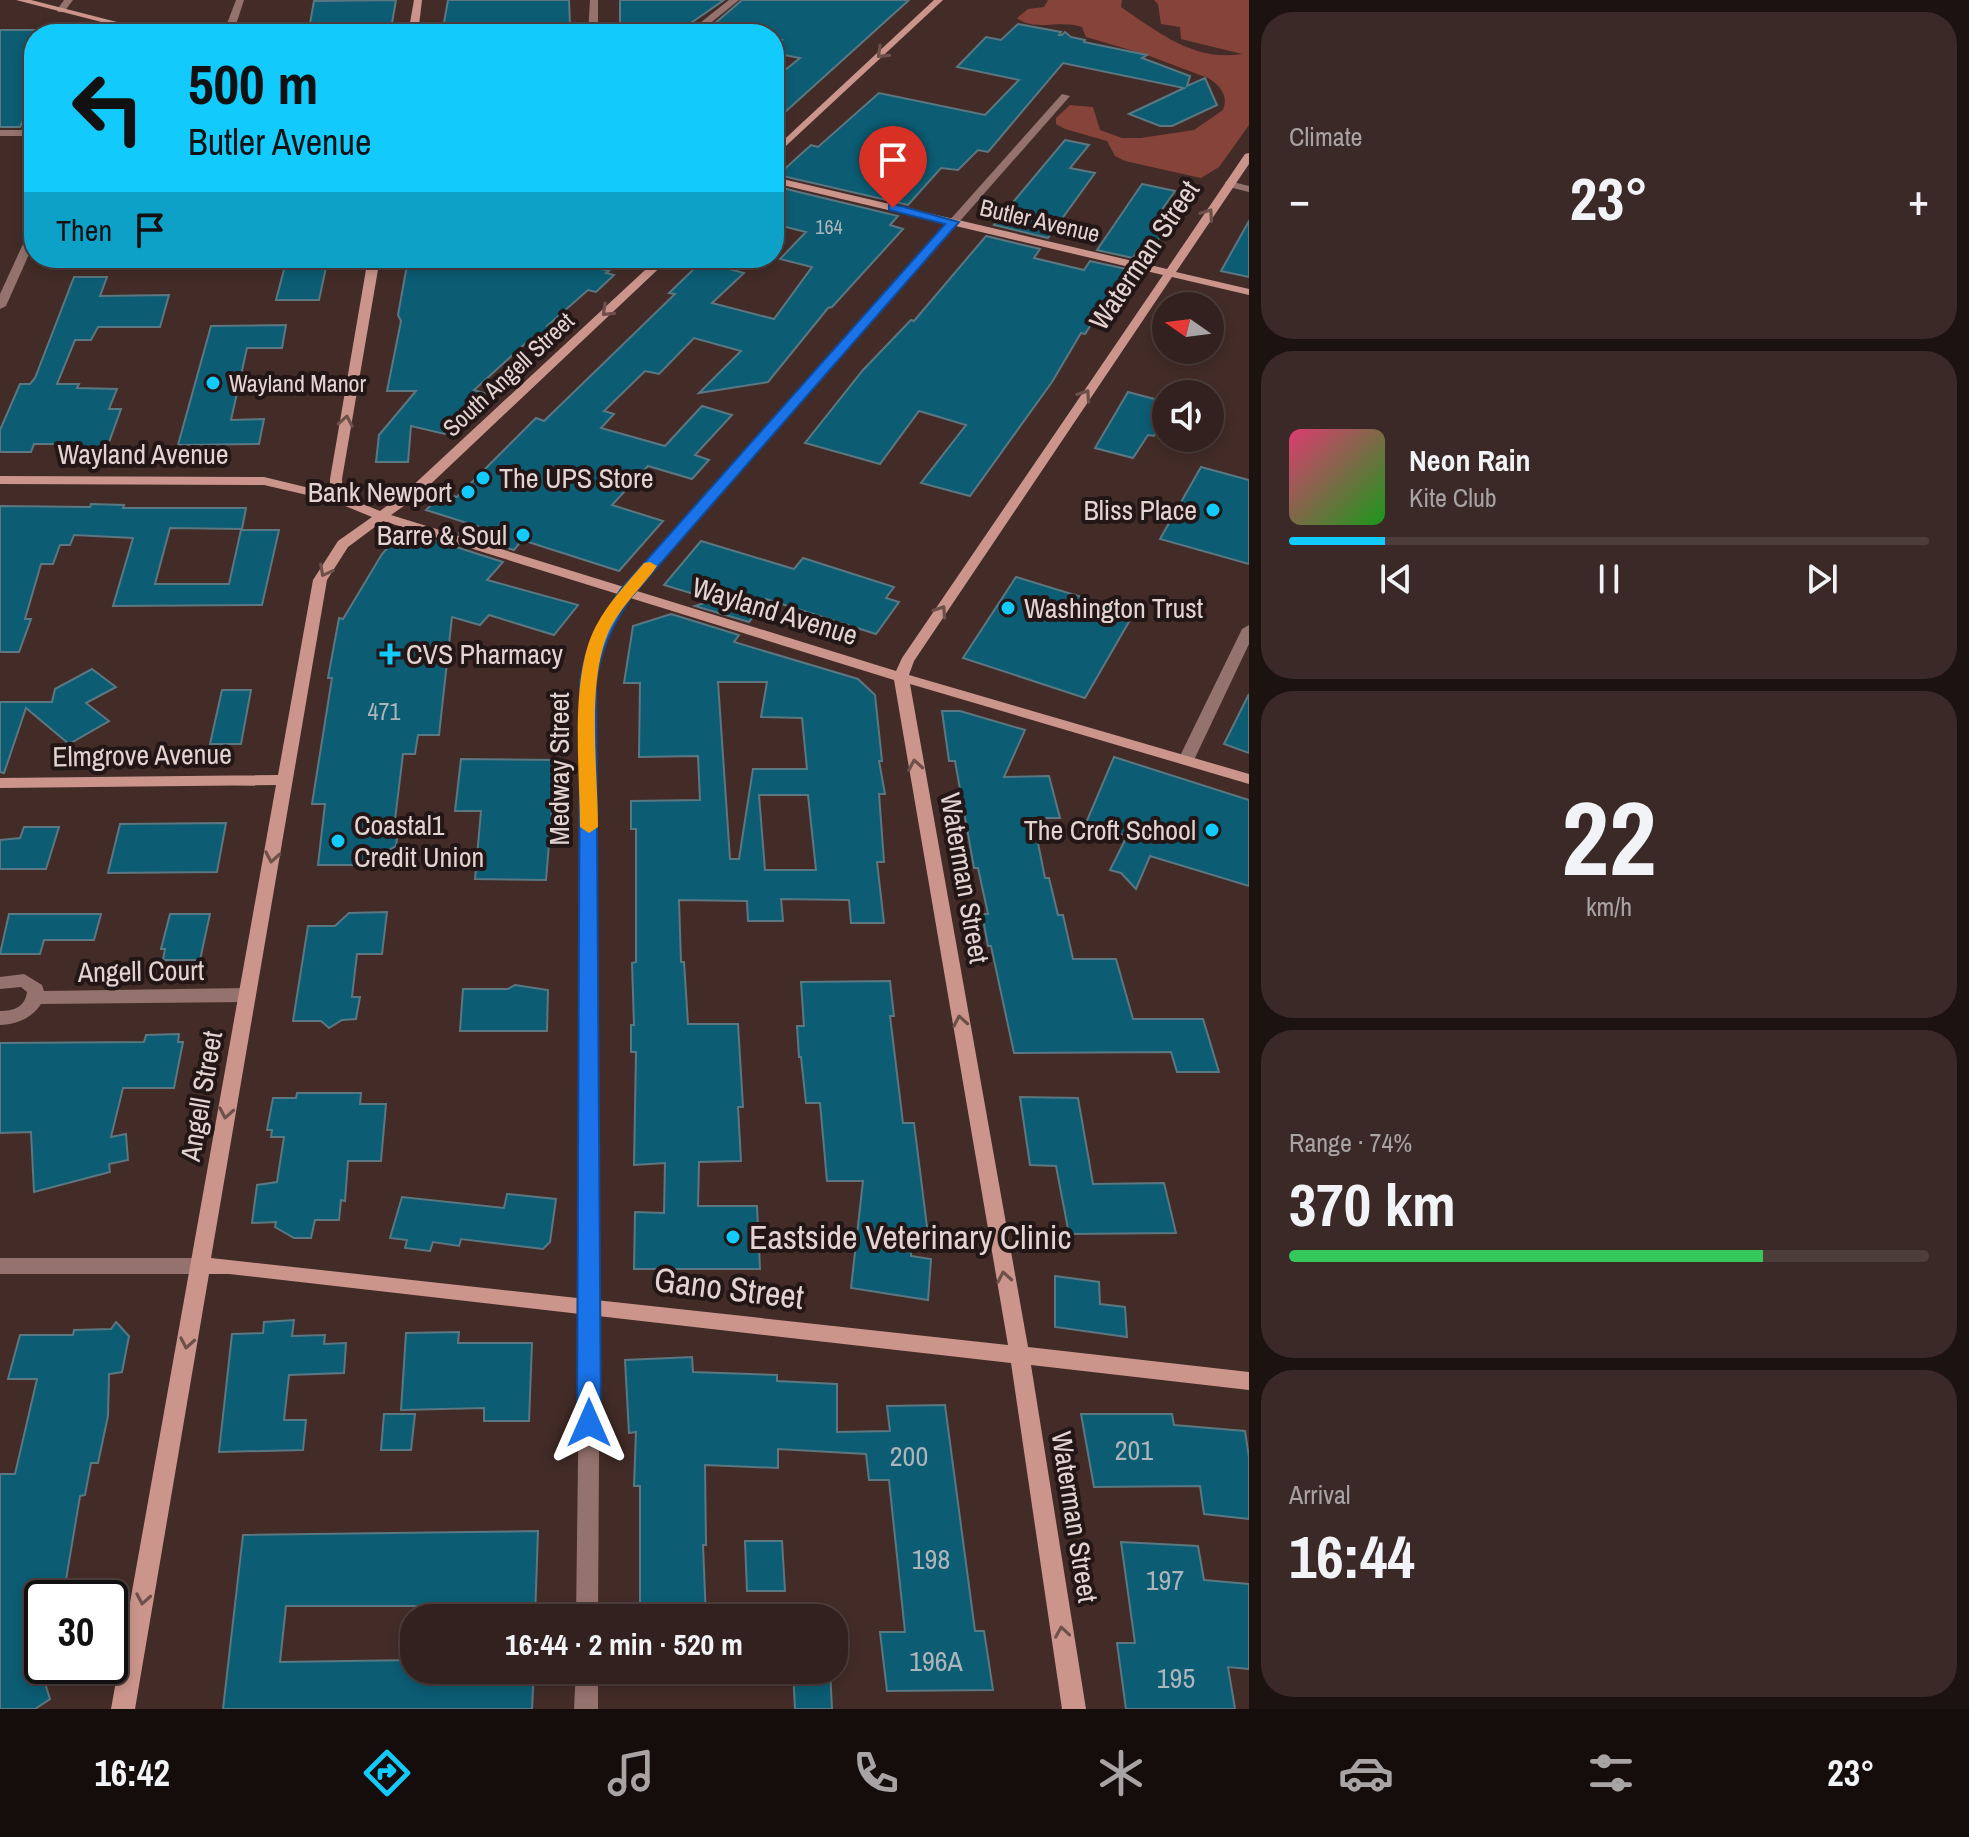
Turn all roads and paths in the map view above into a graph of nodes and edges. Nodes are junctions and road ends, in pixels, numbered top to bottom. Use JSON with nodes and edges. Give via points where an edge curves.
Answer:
{"nodes":[{"id":1,"x":20,"y":0,"type":"edge"},
{"id":2,"x":69,"y":0,"type":"edge"},
{"id":3,"x":240,"y":0,"type":"edge"},
{"id":4,"x":418,"y":0,"type":"edge"},
{"id":5,"x":594,"y":0,"type":"edge"},
{"id":6,"x":735,"y":0,"type":"edge"},
{"id":7,"x":939,"y":0,"type":"edge"},
{"id":8,"x":61,"y":10,"type":"junction"},
{"id":9,"x":105,"y":24,"type":"edge"},
{"id":10,"x":232,"y":24,"type":"edge"},
{"id":11,"x":414,"y":24,"type":"edge"},
{"id":12,"x":593,"y":24,"type":"edge"},
{"id":13,"x":704,"y":24,"type":"edge"},
{"id":14,"x":1065,"y":96,"type":"dead end"},
{"id":15,"x":0,"y":133,"type":"edge"},
{"id":16,"x":24,"y":133,"type":"edge"},
{"id":17,"x":784,"y":145,"type":"edge"},
{"id":18,"x":1249,"y":156,"type":"edge"},
{"id":19,"x":784,"y":182,"type":"edge"},
{"id":20,"x":1229,"y":184,"type":"junction"},
{"id":21,"x":1249,"y":189,"type":"edge"},
{"id":22,"x":953,"y":222,"type":"junction"},
{"id":23,"x":24,"y":253,"type":"edge"},
{"id":24,"x":372,"y":268,"type":"edge"},
{"id":25,"x":653,"y":268,"type":"edge"},
{"id":26,"x":1167,"y":273,"type":"junction"},
{"id":27,"x":1249,"y":292,"type":"edge"},
{"id":28,"x":0,"y":306,"type":"edge"},
{"id":29,"x":0,"y":480,"type":"edge"},
{"id":30,"x":337,"y":498,"type":"junction"},
{"id":31,"x":379,"y":516,"type":"junction"},
{"id":32,"x":626,"y":592,"type":"junction"},
{"id":33,"x":1249,"y":629,"type":"edge"},
{"id":34,"x":901,"y":677,"type":"junction"},
{"id":35,"x":1186,"y":760,"type":"junction"},
{"id":36,"x":1249,"y":779,"type":"edge"},
{"id":37,"x":285,"y":780,"type":"junction"},
{"id":38,"x":0,"y":783,"type":"edge"},
{"id":39,"x":0,"y":983,"type":"edge"},
{"id":40,"x":247,"y":995,"type":"junction"},
{"id":41,"x":36,"y":998,"type":"junction"},
{"id":42,"x":0,"y":1018,"type":"edge"},
{"id":43,"x":0,"y":1266,"type":"edge"},
{"id":44,"x":201,"y":1266,"type":"junction"},
{"id":45,"x":590,"y":1304,"type":"junction"},
{"id":46,"x":1018,"y":1354,"type":"junction"},
{"id":47,"x":1249,"y":1381,"type":"edge"},
{"id":48,"x":587,"y":1604,"type":"edge"},
{"id":49,"x":587,"y":1684,"type":"edge"},
{"id":50,"x":123,"y":1709,"type":"edge"},
{"id":51,"x":586,"y":1709,"type":"edge"},
{"id":52,"x":1074,"y":1709,"type":"edge"}],
"edges":[{"from":1,"to":8,"type":"main road"},
{"from":2,"to":8,"type":"street"},
{"from":3,"to":10,"type":"street"},
{"from":4,"to":11,"type":"main road"},
{"from":5,"to":12,"type":"street"},
{"from":6,"to":13,"type":"street"},
{"from":7,"to":17,"type":"main road","one_way":true},
{"from":8,"to":9,"type":"main road"},
{"from":14,"to":22,"type":"street","name":"Medway Street"},
{"from":15,"to":16,"type":"street"},
{"from":18,"to":20,"type":"main road","name":"Waterman Street"},
{"from":19,"to":22,"type":"main road","name":"Butler Avenue"},
{"from":20,"to":21,"type":"street"},
{"from":26,"to":20,"type":"main road","name":"Waterman Street","one_way":true},
{"from":22,"to":26,"type":"main road","name":"Butler Avenue"},
{"from":22,"to":32,"type":"street","name":"Medway Street"},
{"from":23,"to":28,"type":"street"},
{"from":30,"to":24,"type":"main road","one_way":true},
{"from":25,"to":31,"type":"main road","name":"South Angell Street","one_way":true,"via":[[413,493]]},
{"from":26,"to":27,"type":"main road","name":"Butler Avenue"},
{"from":34,"to":26,"type":"main road","name":"Waterman Street","one_way":true},
{"from":29,"to":30,"type":"main road","name":"Wayland Avenue","via":[[248,480]]},
{"from":30,"to":31,"type":"main road","name":"Wayland Avenue"},
{"from":31,"to":32,"type":"main road","name":"Wayland Avenue"},
{"from":31,"to":37,"type":"main road","name":"Angell Street","one_way":true,"via":[[343,544],[320,580]]},
{"from":32,"to":34,"type":"main road","name":"Wayland Avenue"},
{"from":32,"to":45,"type":"street","name":"Medway Street","via":[[603,627],[588,683]]},
{"from":33,"to":35,"type":"street"},
{"from":34,"to":35,"type":"main road","name":"Wayland Avenue"},
{"from":46,"to":34,"type":"main road","name":"Waterman Street","one_way":true},
{"from":35,"to":36,"type":"main road","name":"Wayland Avenue"},
{"from":37,"to":38,"type":"main road","name":"Elmgrove Avenue"},
{"from":37,"to":40,"type":"main road","name":"Angell Street","one_way":true},
{"from":39,"to":41,"type":"street","name":"Angell Court","via":[[24,980],[36,990]]},
{"from":40,"to":41,"type":"street","name":"Angell Court"},
{"from":40,"to":44,"type":"main road","name":"Angell Street","one_way":true},
{"from":41,"to":42,"type":"street","via":[[25,1012]]},
{"from":43,"to":44,"type":"street"},
{"from":44,"to":45,"type":"main road","name":"Gano Street"},
{"from":44,"to":50,"type":"main road","name":"Angell Street","one_way":true},
{"from":45,"to":46,"type":"main road","name":"Gano Street"},
{"from":45,"to":48,"type":"street","name":"Medway Street"},
{"from":46,"to":47,"type":"main road","name":"Gano Street"},
{"from":52,"to":46,"type":"main road","name":"Waterman Street","one_way":true},
{"from":49,"to":51,"type":"street"}]}
